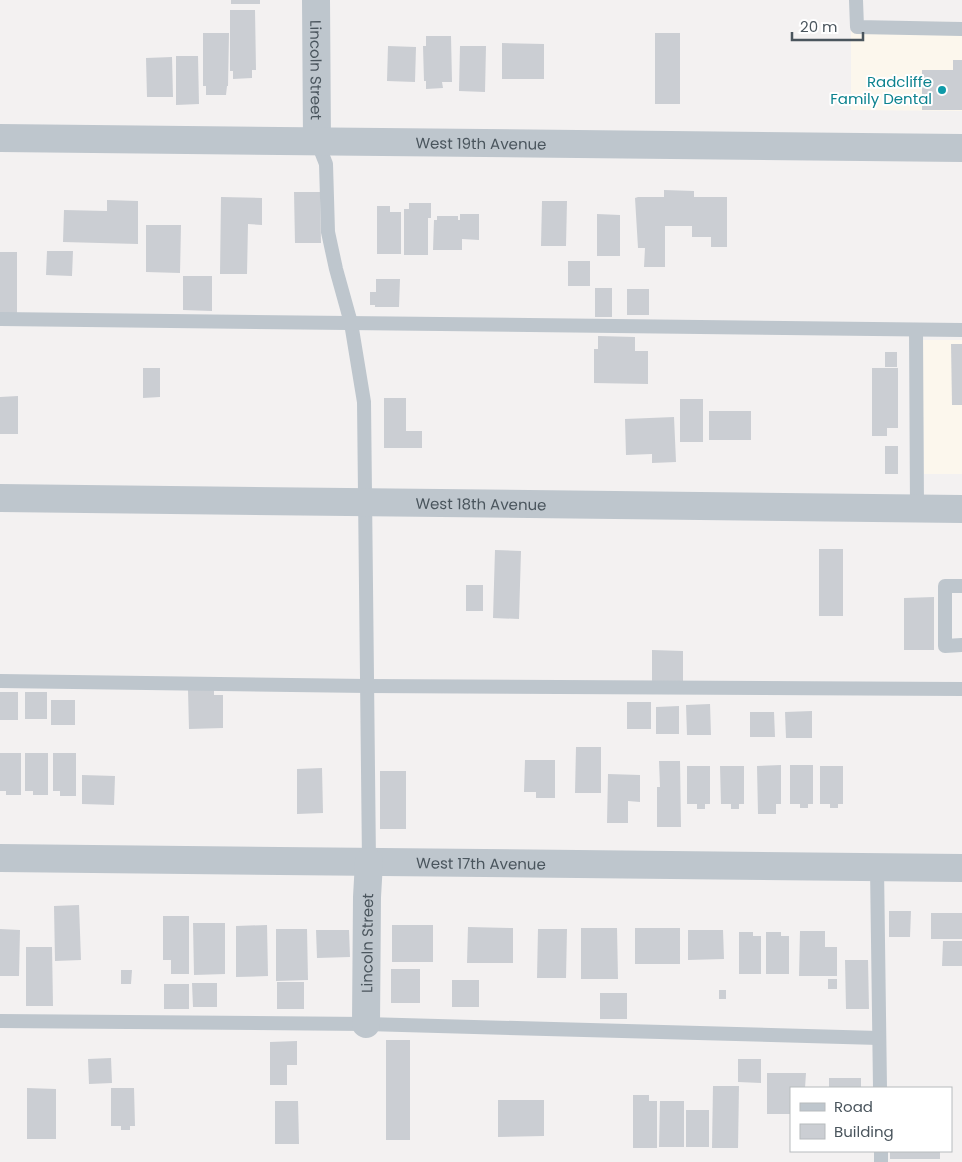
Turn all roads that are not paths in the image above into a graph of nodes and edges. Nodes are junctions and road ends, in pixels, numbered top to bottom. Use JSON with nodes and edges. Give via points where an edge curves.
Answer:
{"nodes":[{"id":1,"x":316,"y":0,"type":"edge"},
{"id":2,"x":856,"y":0,"type":"edge"},
{"id":3,"x":962,"y":28,"type":"edge"},
{"id":4,"x":0,"y":138,"type":"edge"},
{"id":5,"x":317,"y":141,"type":"junction"},
{"id":6,"x":962,"y":148,"type":"edge"},
{"id":7,"x":0,"y":319,"type":"edge"},
{"id":8,"x":351,"y":323,"type":"junction"},
{"id":9,"x":916,"y":330,"type":"junction"},
{"id":10,"x":962,"y":330,"type":"edge"},
{"id":11,"x":0,"y":498,"type":"edge"},
{"id":12,"x":366,"y":501,"type":"junction"},
{"id":13,"x":917,"y":509,"type":"junction"},
{"id":14,"x":962,"y":509,"type":"edge"},
{"id":15,"x":962,"y":586,"type":"edge"},
{"id":16,"x":962,"y":645,"type":"edge"},
{"id":17,"x":0,"y":680,"type":"edge"},
{"id":18,"x":367,"y":686,"type":"junction"},
{"id":19,"x":962,"y":689,"type":"edge"},
{"id":20,"x":0,"y":858,"type":"edge"},
{"id":21,"x":369,"y":862,"type":"junction"},
{"id":22,"x":877,"y":867,"type":"junction"},
{"id":23,"x":962,"y":868,"type":"edge"},
{"id":24,"x":0,"y":1021,"type":"edge"},
{"id":25,"x":366,"y":1024,"type":"junction"},
{"id":26,"x":879,"y":1038,"type":"junction"},
{"id":27,"x":880,"y":1087,"type":"edge"}],
"edges":[{"from":1,"to":5,"type":"street","name":"Lincoln Street"},
{"from":2,"to":3,"type":"lane","via":[[858,27]]},
{"from":4,"to":5,"type":"street","name":"West 19th Avenue"},
{"from":5,"to":6,"type":"street","name":"West 19th Avenue"},
{"from":5,"to":8,"type":"lane","via":[[326,164],[328,232]]},
{"from":7,"to":8,"type":"lane"},
{"from":8,"to":9,"type":"lane"},
{"from":8,"to":12,"type":"lane","via":[[364,402]]},
{"from":9,"to":10,"type":"lane"},
{"from":9,"to":13,"type":"lane"},
{"from":11,"to":12,"type":"street","name":"West 18th Avenue"},
{"from":12,"to":13,"type":"street","name":"West 18th Avenue"},
{"from":12,"to":18,"type":"lane"},
{"from":13,"to":14,"type":"street","name":"West 18th Avenue"},
{"from":15,"to":16,"type":"lane","via":[[945,586],[945,646]]},
{"from":17,"to":18,"type":"lane"},
{"from":18,"to":19,"type":"lane"},
{"from":18,"to":21,"type":"lane"},
{"from":20,"to":21,"type":"street","name":"West 17th Avenue"},
{"from":21,"to":22,"type":"street","name":"West 17th Avenue"},
{"from":21,"to":25,"type":"street","name":"Lincoln Street"},
{"from":22,"to":23,"type":"street","name":"West 17th Avenue"},
{"from":22,"to":26,"type":"lane"},
{"from":24,"to":25,"type":"lane"},
{"from":25,"to":26,"type":"lane"},
{"from":26,"to":27,"type":"lane"}]}
